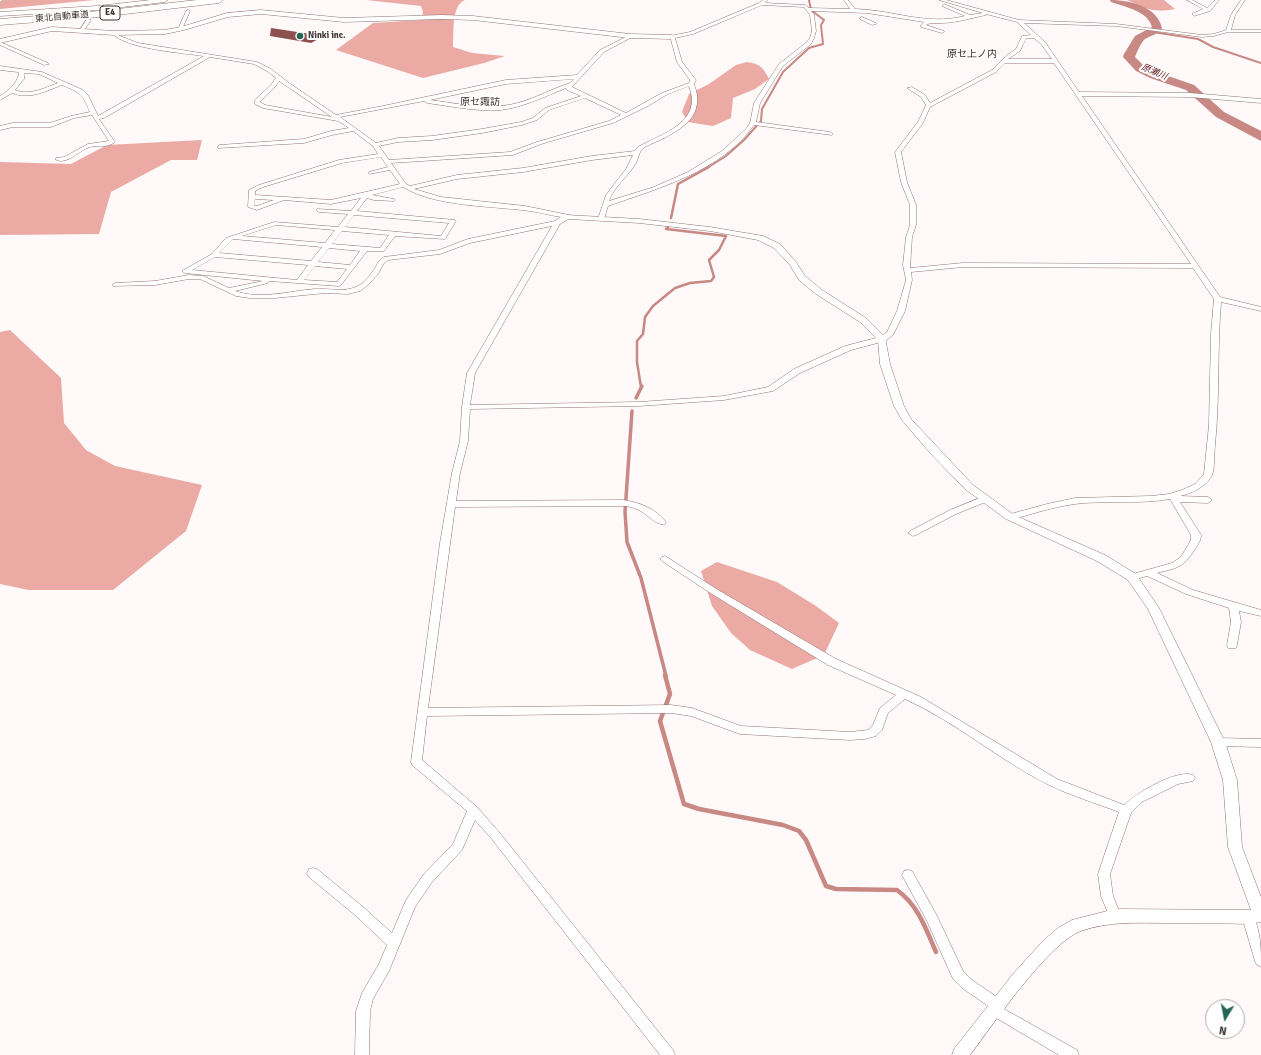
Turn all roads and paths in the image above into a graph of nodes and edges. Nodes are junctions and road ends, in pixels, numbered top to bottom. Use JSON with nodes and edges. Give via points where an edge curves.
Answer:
{"nodes":[{"id":1,"x":165,"y":0,"type":"edge"},
{"id":2,"x":197,"y":0,"type":"edge"},
{"id":3,"x":219,"y":0,"type":"edge"},
{"id":4,"x":766,"y":0,"type":"edge"},
{"id":5,"x":846,"y":0,"type":"edge"},
{"id":6,"x":1189,"y":0,"type":"edge"},
{"id":7,"x":1217,"y":0,"type":"edge"},
{"id":8,"x":1243,"y":0,"type":"edge"},
{"id":9,"x":941,"y":2,"type":"edge"},
{"id":10,"x":761,"y":4,"type":"junction"},
{"id":11,"x":807,"y":9,"type":"junction"},
{"id":12,"x":1208,"y":10,"type":"junction"},
{"id":13,"x":188,"y":11,"type":"dead end"},
{"id":14,"x":854,"y":11,"type":"junction"},
{"id":15,"x":0,"y":14,"type":"edge"},
{"id":16,"x":990,"y":14,"type":"junction"},
{"id":17,"x":1194,"y":15,"type":"dead end"},
{"id":18,"x":968,"y":16,"type":"junction"},
{"id":19,"x":862,"y":18,"type":"dead end"},
{"id":20,"x":0,"y":20,"type":"edge"},
{"id":21,"x":89,"y":20,"type":"dead end"},
{"id":22,"x":929,"y":21,"type":"junction"},
{"id":23,"x":1020,"y":21,"type":"junction"},
{"id":24,"x":874,"y":24,"type":"dead end"},
{"id":25,"x":182,"y":29,"type":"junction"},
{"id":26,"x":81,"y":31,"type":"junction"},
{"id":27,"x":1228,"y":31,"type":"junction"},
{"id":28,"x":1261,"y":31,"type":"edge"},
{"id":29,"x":942,"y":32,"type":"dead end"},
{"id":30,"x":1019,"y":32,"type":"dead end"},
{"id":31,"x":114,"y":34,"type":"junction"},
{"id":32,"x":630,"y":36,"type":"junction"},
{"id":33,"x":1035,"y":36,"type":"junction"},
{"id":34,"x":672,"y":37,"type":"junction"},
{"id":35,"x":1024,"y":38,"type":"junction"},
{"id":36,"x":0,"y":42,"type":"edge"},
{"id":37,"x":210,"y":56,"type":"junction"},
{"id":38,"x":1004,"y":61,"type":"junction"},
{"id":39,"x":1056,"y":61,"type":"junction"},
{"id":40,"x":46,"y":64,"type":"dead end"},
{"id":41,"x":0,"y":68,"type":"edge"},
{"id":42,"x":30,"y":68,"type":"dead end"},
{"id":43,"x":20,"y":71,"type":"junction"},
{"id":44,"x":577,"y":77,"type":"junction"},
{"id":45,"x":279,"y":78,"type":"junction"},
{"id":46,"x":62,"y":83,"type":"junction"},
{"id":47,"x":571,"y":84,"type":"junction"},
{"id":48,"x":691,"y":84,"type":"junction"},
{"id":49,"x":910,"y":88,"type":"dead end"},
{"id":50,"x":12,"y":91,"type":"junction"},
{"id":51,"x":1078,"y":94,"type":"junction"},
{"id":52,"x":587,"y":96,"type":"junction"},
{"id":53,"x":0,"y":98,"type":"edge"},
{"id":54,"x":424,"y":100,"type":"junction"},
{"id":55,"x":1261,"y":101,"type":"edge"},
{"id":56,"x":929,"y":105,"type":"junction"},
{"id":57,"x":624,"y":114,"type":"junction"},
{"id":58,"x":95,"y":116,"type":"junction"},
{"id":59,"x":338,"y":117,"type":"junction"},
{"id":60,"x":757,"y":124,"type":"junction"},
{"id":61,"x":0,"y":128,"type":"edge"},
{"id":62,"x":354,"y":129,"type":"junction"},
{"id":63,"x":830,"y":134,"type":"dead end"},
{"id":64,"x":374,"y":145,"type":"junction"},
{"id":65,"x":220,"y":147,"type":"dead end"},
{"id":66,"x":637,"y":153,"type":"junction"},
{"id":67,"x":382,"y":155,"type":"junction"},
{"id":68,"x":58,"y":159,"type":"dead end"},
{"id":69,"x":387,"y":162,"type":"junction"},
{"id":70,"x":392,"y":168,"type":"junction"},
{"id":71,"x":371,"y":173,"type":"dead end"},
{"id":72,"x":406,"y":186,"type":"junction"},
{"id":73,"x":366,"y":195,"type":"junction"},
{"id":74,"x":252,"y":197,"type":"junction"},
{"id":75,"x":285,"y":198,"type":"junction"},
{"id":76,"x":316,"y":200,"type":"junction"},
{"id":77,"x":392,"y":200,"type":"dead end"},
{"id":78,"x":607,"y":204,"type":"junction"},
{"id":79,"x":304,"y":206,"type":"dead end"},
{"id":80,"x":319,"y":210,"type":"dead end"},
{"id":81,"x":353,"y":212,"type":"junction"},
{"id":82,"x":569,"y":217,"type":"junction"},
{"id":83,"x":601,"y":219,"type":"junction"},
{"id":84,"x":557,"y":223,"type":"junction"},
{"id":85,"x":340,"y":228,"type":"junction"},
{"id":86,"x":394,"y":233,"type":"junction"},
{"id":87,"x":232,"y":237,"type":"junction"},
{"id":88,"x":326,"y":245,"type":"junction"},
{"id":89,"x":365,"y":248,"type":"junction"},
{"id":90,"x":214,"y":255,"type":"junction"},
{"id":91,"x":312,"y":264,"type":"junction"},
{"id":92,"x":1196,"y":266,"type":"junction"},
{"id":93,"x":351,"y":267,"type":"junction"},
{"id":94,"x":908,"y":270,"type":"junction"},
{"id":95,"x":277,"y":280,"type":"junction"},
{"id":96,"x":298,"y":282,"type":"junction"},
{"id":97,"x":115,"y":285,"type":"dead end"},
{"id":98,"x":228,"y":290,"type":"junction"},
{"id":99,"x":1218,"y":299,"type":"junction"},
{"id":100,"x":1261,"y":310,"type":"edge"},
{"id":101,"x":882,"y":339,"type":"junction"},
{"id":102,"x":466,"y":406,"type":"junction"},
{"id":103,"x":1174,"y":498,"type":"junction"},
{"id":104,"x":985,"y":499,"type":"junction"},
{"id":105,"x":1208,"y":500,"type":"dead end"},
{"id":106,"x":452,"y":504,"type":"junction"},
{"id":107,"x":1010,"y":517,"type":"junction"},
{"id":108,"x":662,"y":522,"type":"dead end"},
{"id":109,"x":913,"y":533,"type":"dead end"},
{"id":110,"x":665,"y":559,"type":"dead end"},
{"id":111,"x":1149,"y":573,"type":"junction"},
{"id":112,"x":1132,"y":577,"type":"junction"},
{"id":113,"x":1234,"y":606,"type":"junction"},
{"id":114,"x":1261,"y":613,"type":"edge"},
{"id":115,"x":1232,"y":645,"type":"dead end"},
{"id":116,"x":904,"y":694,"type":"junction"},
{"id":117,"x":422,"y":712,"type":"junction"},
{"id":118,"x":1218,"y":742,"type":"junction"},
{"id":119,"x":1261,"y":742,"type":"edge"},
{"id":120,"x":1189,"y":778,"type":"dead end"},
{"id":121,"x":473,"y":810,"type":"junction"},
{"id":122,"x":1126,"y":810,"type":"junction"},
{"id":123,"x":313,"y":873,"type":"dead end"},
{"id":124,"x":908,"y":875,"type":"dead end"},
{"id":125,"x":1115,"y":916,"type":"junction"},
{"id":126,"x":1257,"y":916,"type":"edge"},
{"id":127,"x":394,"y":942,"type":"junction"},
{"id":128,"x":1261,"y":961,"type":"edge"},
{"id":129,"x":997,"y":1009,"type":"junction"},
{"id":130,"x":362,"y":1055,"type":"edge"},
{"id":131,"x":668,"y":1055,"type":"edge"},
{"id":132,"x":960,"y":1055,"type":"edge"},
{"id":133,"x":1072,"y":1055,"type":"edge"}],
"edges":[{"from":1,"to":15,"type":"street","via":[[97,8]]},
{"from":2,"to":20,"type":"highway","name":"東北自動車道","number":"E4"},
{"from":3,"to":20,"type":"highway","name":"東北自動車道","number":"E4","via":[[108,14]]},
{"from":4,"to":10,"type":"street"},
{"from":5,"to":14,"type":"street"},
{"from":6,"to":12,"type":"street"},
{"from":7,"to":12,"type":"street"},
{"from":8,"to":27,"type":"street","via":[[1233,15]]},
{"from":9,"to":16,"type":"street"},
{"from":9,"to":18,"type":"street"},
{"from":10,"to":11,"type":"street","via":[[805,6]]},
{"from":10,"to":34,"type":"street","via":[[692,33]]},
{"from":11,"to":14,"type":"street"},
{"from":11,"to":60,"type":"street","via":[[812,15],[812,38],[781,65],[758,103]]},
{"from":12,"to":17,"type":"street"},
{"from":13,"to":25,"type":"street"},
{"from":14,"to":22,"type":"street","via":[[877,12]]},
{"from":16,"to":18,"type":"street"},
{"from":16,"to":23,"type":"street"},
{"from":18,"to":22,"type":"street","via":[[950,22]]},
{"from":19,"to":24,"type":"street"},
{"from":21,"to":26,"type":"street"},
{"from":22,"to":29,"type":"street","via":[[922,25]]},
{"from":23,"to":27,"type":"street","via":[[1093,24],[1209,36]]},
{"from":23,"to":33,"type":"street"},
{"from":25,"to":31,"type":"street"},
{"from":25,"to":32,"type":"street","via":[[228,15],[261,12],[344,20],[473,18]]},
{"from":26,"to":31,"type":"street"},
{"from":26,"to":36,"type":"street","via":[[52,29]]},
{"from":27,"to":28,"type":"street"},
{"from":30,"to":35,"type":"street"},
{"from":31,"to":37,"type":"street","via":[[137,44]]},
{"from":32,"to":34,"type":"street"},
{"from":32,"to":44,"type":"street","via":[[605,49]]},
{"from":33,"to":35,"type":"street"},
{"from":33,"to":39,"type":"street"},
{"from":34,"to":48,"type":"street","via":[[680,62],[691,76]]},
{"from":35,"to":38,"type":"street","via":[[1018,50]]},
{"from":36,"to":40,"type":"street"},
{"from":37,"to":45,"type":"street","via":[[255,63]]},
{"from":37,"to":58,"type":"street","via":[[102,116]]},
{"from":38,"to":39,"type":"street"},
{"from":38,"to":56,"type":"street","via":[[994,71]]},
{"from":39,"to":51,"type":"street"},
{"from":41,"to":43,"type":"street"},
{"from":42,"to":43,"type":"street"},
{"from":43,"to":46,"type":"street","via":[[40,74]]},
{"from":43,"to":50,"type":"street","via":[[23,80]]},
{"from":44,"to":47,"type":"street"},
{"from":44,"to":54,"type":"street","via":[[506,82]]},
{"from":45,"to":59,"type":"street"},
{"from":45,"to":59,"type":"street","via":[[257,103],[328,118]]},
{"from":46,"to":50,"type":"street","via":[[28,95]]},
{"from":46,"to":58,"type":"street","via":[[81,91]]},
{"from":47,"to":52,"type":"street","via":[[569,89]]},
{"from":47,"to":54,"type":"street","via":[[522,103],[501,108],[466,107]]},
{"from":48,"to":57,"type":"street"},
{"from":48,"to":66,"type":"street","via":[[695,102],[690,118],[676,129],[640,148]]},
{"from":49,"to":56,"type":"street","via":[[923,96]]},
{"from":50,"to":53,"type":"street"},
{"from":51,"to":55,"type":"street","via":[[1190,95]]},
{"from":51,"to":92,"type":"street"},
{"from":52,"to":57,"type":"street"},
{"from":52,"to":64,"type":"street","via":[[547,109],[535,119],[522,123]]},
{"from":54,"to":59,"type":"street"},
{"from":56,"to":94,"type":"street","via":[[922,121],[898,152],[898,162],[913,205],[913,225],[906,265]]},
{"from":57,"to":69,"type":"street","via":[[611,122],[511,154]]},
{"from":58,"to":61,"type":"street","via":[[73,117],[51,125],[13,125]]},
{"from":58,"to":68,"type":"street","via":[[112,142],[106,145],[87,146],[65,159]]},
{"from":59,"to":62,"type":"street"},
{"from":60,"to":63,"type":"street"},
{"from":60,"to":78,"type":"street","via":[[738,141],[690,173],[661,186]]},
{"from":62,"to":64,"type":"street"},
{"from":62,"to":65,"type":"street","via":[[304,141]]},
{"from":64,"to":67,"type":"street"},
{"from":66,"to":72,"type":"street","via":[[523,170],[458,176]]},
{"from":66,"to":78,"type":"street","via":[[629,171],[606,199]]},
{"from":67,"to":69,"type":"street"},
{"from":67,"to":74,"type":"street","via":[[342,161],[262,186],[252,190]]},
{"from":69,"to":70,"type":"street"},
{"from":70,"to":71,"type":"street"},
{"from":70,"to":72,"type":"street"},
{"from":72,"to":73,"type":"street"},
{"from":72,"to":82,"type":"street","via":[[415,192],[441,199],[519,207]]},
{"from":73,"to":76,"type":"street","via":[[332,202]]},
{"from":73,"to":77,"type":"street"},
{"from":73,"to":81,"type":"street"},
{"from":74,"to":75,"type":"street"},
{"from":74,"to":75,"type":"street","via":[[253,208]]},
{"from":75,"to":76,"type":"street"},
{"from":76,"to":79,"type":"street"},
{"from":78,"to":83,"type":"street"},
{"from":80,"to":81,"type":"street"},
{"from":81,"to":85,"type":"street"},
{"from":81,"to":86,"type":"street","via":[[453,221],[443,238]]},
{"from":82,"to":83,"type":"street"},
{"from":82,"to":84,"type":"street"},
{"from":83,"to":101,"type":"street","via":[[681,225],[745,235],[771,242],[782,250],[802,278],[863,320]]},
{"from":84,"to":98,"type":"street","via":[[468,241],[440,252],[386,258],[380,263],[374,275],[357,290],[350,292],[237,295]]},
{"from":84,"to":102,"type":"street","via":[[471,373]]},
{"from":85,"to":86,"type":"street"},
{"from":85,"to":87,"type":"street","via":[[276,223]]},
{"from":85,"to":88,"type":"street"},
{"from":86,"to":89,"type":"street","via":[[382,250]]},
{"from":87,"to":88,"type":"street"},
{"from":87,"to":90,"type":"street"},
{"from":88,"to":89,"type":"street"},
{"from":88,"to":91,"type":"street"},
{"from":89,"to":93,"type":"street"},
{"from":90,"to":91,"type":"street"},
{"from":90,"to":95,"type":"street","via":[[185,271]]},
{"from":91,"to":93,"type":"street"},
{"from":91,"to":96,"type":"street"},
{"from":92,"to":94,"type":"street","via":[[964,265]]},
{"from":92,"to":99,"type":"street"},
{"from":93,"to":96,"type":"street","via":[[339,284]]},
{"from":94,"to":101,"type":"street","via":[[908,289],[901,311],[890,333]]},
{"from":95,"to":96,"type":"street"},
{"from":95,"to":98,"type":"street"},
{"from":97,"to":98,"type":"street","via":[[201,277]]},
{"from":99,"to":100,"type":"street"},
{"from":99,"to":103,"type":"street","via":[[1215,334],[1216,376],[1208,475],[1200,485]]},
{"from":101,"to":102,"type":"street","via":[[848,348],[816,362],[770,390],[724,398],[639,404]]},
{"from":101,"to":104,"type":"street","via":[[885,364],[893,390],[907,420],[969,487]]},
{"from":102,"to":106,"type":"street","via":[[464,441]]},
{"from":103,"to":105,"type":"street"},
{"from":103,"to":107,"type":"street","via":[[1053,504]]},
{"from":103,"to":111,"type":"street","via":[[1196,535],[1196,540],[1184,559],[1175,565]]},
{"from":104,"to":107,"type":"street"},
{"from":104,"to":109,"type":"street"},
{"from":106,"to":108,"type":"street","via":[[623,503],[643,508]]},
{"from":106,"to":117,"type":"street"},
{"from":107,"to":112,"type":"street","via":[[1101,558]]},
{"from":110,"to":116,"type":"street","via":[[832,662]]},
{"from":111,"to":112,"type":"street"},
{"from":111,"to":113,"type":"street","via":[[1198,595]]},
{"from":112,"to":118,"type":"street","via":[[1153,608]]},
{"from":113,"to":114,"type":"street"},
{"from":113,"to":115,"type":"street","via":[[1236,622]]},
{"from":116,"to":117,"type":"street","via":[[884,711],[878,727],[872,732],[850,736],[740,730],[692,712],[671,709]]},
{"from":116,"to":122,"type":"street","via":[[954,721],[1003,754],[1053,782]]},
{"from":117,"to":121,"type":"street","via":[[416,762]]},
{"from":118,"to":119,"type":"street"},
{"from":118,"to":126,"type":"street","via":[[1230,780],[1235,847]]},
{"from":120,"to":122,"type":"street","via":[[1163,786],[1138,799]]},
{"from":121,"to":127,"type":"street","via":[[458,847],[428,878],[410,904]]},
{"from":121,"to":131,"type":"street"},
{"from":122,"to":125,"type":"street","via":[[1104,874],[1107,896]]},
{"from":123,"to":127,"type":"street"},
{"from":124,"to":129,"type":"street","via":[[932,918],[958,975]]},
{"from":125,"to":126,"type":"street"},
{"from":125,"to":129,"type":"street","via":[[1077,925],[1063,933],[1019,979]]},
{"from":126,"to":128,"type":"street"},
{"from":127,"to":130,"type":"street","via":[[384,967],[367,997],[363,1011]]},
{"from":129,"to":132,"type":"street"},
{"from":129,"to":133,"type":"street"}]}
